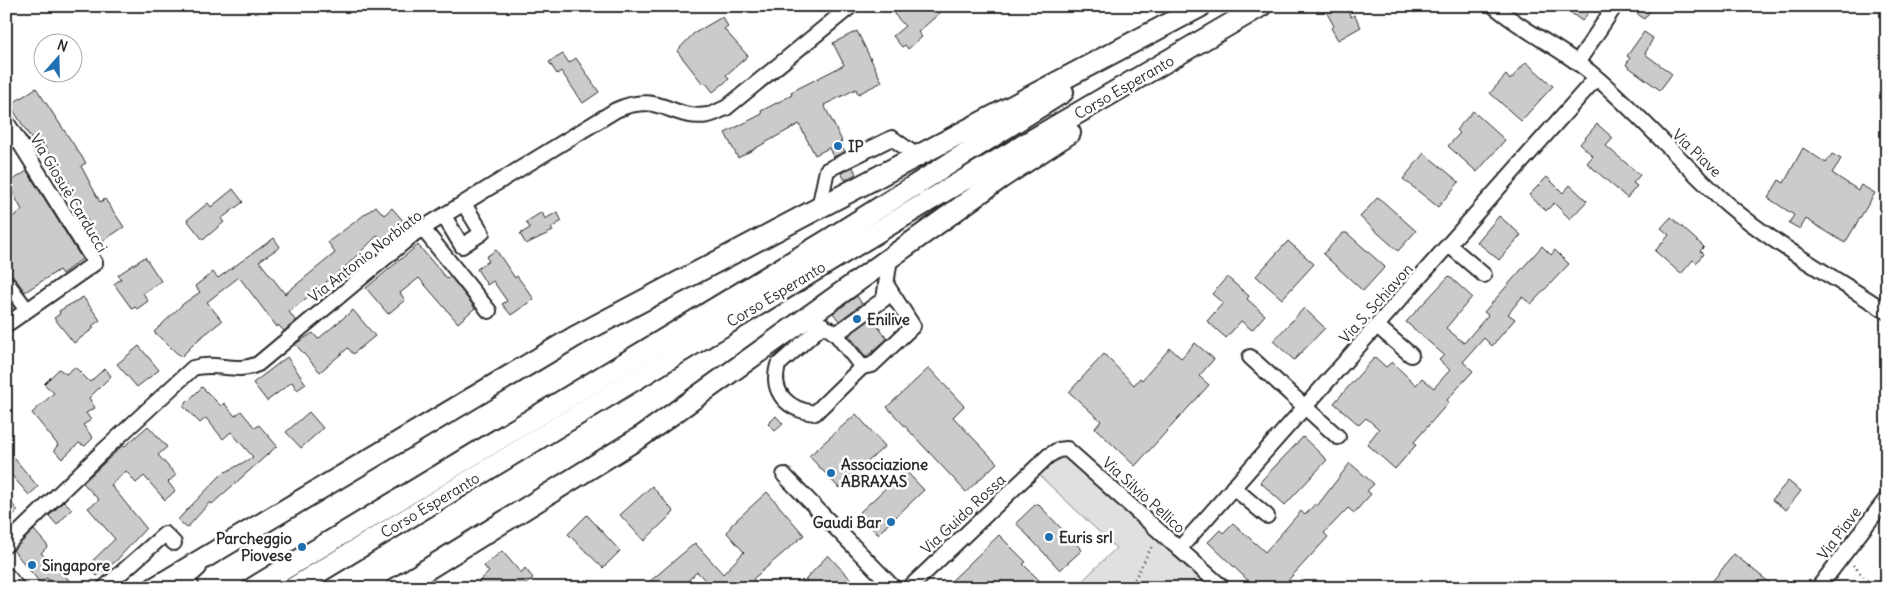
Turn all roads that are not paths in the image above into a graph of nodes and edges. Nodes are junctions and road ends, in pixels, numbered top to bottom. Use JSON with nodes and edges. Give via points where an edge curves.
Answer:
{"nodes":[{"id":1,"x":850,"y":6,"type":"edge"},
{"id":2,"x":1200,"y":6,"type":"edge"},
{"id":3,"x":1261,"y":6,"type":"edge"},
{"id":4,"x":1494,"y":6,"type":"edge"},
{"id":5,"x":1615,"y":6,"type":"edge"},
{"id":6,"x":1219,"y":32,"type":"junction"},
{"id":7,"x":1577,"y":63,"type":"junction"},
{"id":8,"x":1596,"y":78,"type":"junction"},
{"id":9,"x":6,"y":121,"type":"edge"},
{"id":10,"x":917,"y":156,"type":"junction"},
{"id":11,"x":464,"y":204,"type":"junction"},
{"id":12,"x":818,"y":208,"type":"junction"},
{"id":13,"x":444,"y":216,"type":"junction"},
{"id":14,"x":423,"y":228,"type":"junction"},
{"id":15,"x":1450,"y":246,"type":"junction"},
{"id":16,"x":890,"y":258,"type":"junction"},
{"id":17,"x":1484,"y":275,"type":"dead end"},
{"id":18,"x":6,"y":282,"type":"edge"},
{"id":19,"x":886,"y":284,"type":"junction"},
{"id":20,"x":27,"y":310,"type":"junction"},
{"id":21,"x":1885,"y":310,"type":"edge"},
{"id":22,"x":489,"y":311,"type":"dead end"},
{"id":23,"x":816,"y":320,"type":"junction"},
{"id":24,"x":6,"y":325,"type":"edge"},
{"id":25,"x":1377,"y":326,"type":"junction"},
{"id":26,"x":836,"y":334,"type":"junction"},
{"id":27,"x":1411,"y":355,"type":"dead end"},
{"id":28,"x":1250,"y":357,"type":"dead end"},
{"id":29,"x":862,"y":367,"type":"junction"},
{"id":30,"x":1304,"y":406,"type":"junction"},
{"id":31,"x":1338,"y":437,"type":"dead end"},
{"id":32,"x":1039,"y":464,"type":"joint"},
{"id":33,"x":784,"y":475,"type":"dead end"},
{"id":34,"x":1234,"y":487,"type":"junction"},
{"id":35,"x":1887,"y":498,"type":"edge"},
{"id":36,"x":286,"y":509,"type":"junction"},
{"id":37,"x":1267,"y":516,"type":"dead end"},
{"id":38,"x":174,"y":543,"type":"dead end"},
{"id":39,"x":6,"y":545,"type":"edge"},
{"id":40,"x":1179,"y":549,"type":"junction"},
{"id":41,"x":6,"y":577,"type":"edge"},
{"id":42,"x":15,"y":588,"type":"edge"},
{"id":43,"x":104,"y":588,"type":"edge"},
{"id":44,"x":154,"y":588,"type":"edge"},
{"id":45,"x":165,"y":588,"type":"edge"},
{"id":46,"x":179,"y":588,"type":"edge"},
{"id":47,"x":192,"y":588,"type":"edge"},
{"id":48,"x":253,"y":588,"type":"edge"},
{"id":49,"x":293,"y":588,"type":"edge"},
{"id":50,"x":396,"y":588,"type":"edge"},
{"id":51,"x":894,"y":588,"type":"edge"},
{"id":52,"x":909,"y":588,"type":"edge"},
{"id":53,"x":1223,"y":588,"type":"edge"},
{"id":54,"x":1818,"y":588,"type":"edge"}],
"edges":[{"from":1,"to":11,"type":"street","name":"Via Antonio Norbiato","via":[[726,108],[709,115],[691,116],[662,106],[632,102]]},
{"from":2,"to":10,"type":"highway"},
{"from":2,"to":48,"type":"highway","name":"Corso Esperanto","via":[[828,240]]},
{"from":3,"to":6,"type":"highway","name":"Corso Esperanto"},
{"from":4,"to":7,"type":"street","name":"Via Piave"},
{"from":5,"to":7,"type":"street"},
{"from":6,"to":16,"type":"highway","via":[[1001,178]]},
{"from":6,"to":49,"type":"highway","name":"Corso Esperanto","via":[[945,191]]},
{"from":7,"to":8,"type":"street","name":"Via Piave"},
{"from":8,"to":15,"type":"street","name":"Via S. Schiavon"},
{"from":8,"to":21,"type":"street","name":"Via Piave","via":[[1728,204],[1796,256]]},
{"from":9,"to":20,"type":"street","name":"Via Giosuè Carducci","via":[[95,263]]},
{"from":10,"to":12,"type":"highway"},
{"from":10,"to":12,"type":"street","via":[[892,138],[827,170]]},
{"from":11,"to":13,"type":"street","name":"Via Antonio Norbiato"},
{"from":11,"to":13,"type":"street","via":[[482,233],[462,246]]},
{"from":12,"to":36,"type":"highway","via":[[576,336]]},
{"from":13,"to":14,"type":"street","name":"Via Antonio Norbiato"},
{"from":14,"to":22,"type":"street"},
{"from":14,"to":39,"type":"street","name":"Via Antonio Norbiato","via":[[258,364],[248,368],[204,365],[193,368]]},
{"from":15,"to":17,"type":"street"},
{"from":15,"to":25,"type":"street","name":"Via S. Schiavon"},
{"from":16,"to":19,"type":"street"},
{"from":16,"to":23,"type":"highway"},
{"from":18,"to":20,"type":"street"},
{"from":19,"to":26,"type":"street","via":[[884,299]]},
{"from":19,"to":29,"type":"street","via":[[913,326],[872,365]]},
{"from":20,"to":24,"type":"street","name":"Via Giosuè Carducci"},
{"from":23,"to":26,"type":"street"},
{"from":23,"to":29,"type":"street","via":[[778,365],[776,388],[784,400],[800,411],[815,413]]},
{"from":23,"to":50,"type":"highway","via":[[642,436]]},
{"from":25,"to":27,"type":"street"},
{"from":25,"to":30,"type":"street","name":"Via S. Schiavon"},
{"from":26,"to":29,"type":"street"},
{"from":28,"to":30,"type":"street"},
{"from":30,"to":31,"type":"street"},
{"from":30,"to":34,"type":"street","name":"Via S. Schiavon"},
{"from":32,"to":40,"type":"street","name":"Via Silvio Pellico","via":[[1058,450],[1067,449]]},
{"from":32,"to":52,"type":"street","name":"Via Guido Rossa"},
{"from":33,"to":51,"type":"street"},
{"from":34,"to":37,"type":"street"},
{"from":34,"to":40,"type":"street","name":"Via S. Schiavon"},
{"from":35,"to":54,"type":"street","name":"Via Piave"},
{"from":36,"to":44,"type":"highway"},
{"from":36,"to":47,"type":"street","via":[[278,521],[189,575]]},
{"from":38,"to":43,"type":"street","via":[[165,534]]},
{"from":40,"to":53,"type":"street","name":"Via Silvio Pellico"},
{"from":41,"to":42,"type":"main road"},
{"from":45,"to":46,"type":"street","via":[[175,585]]}]}
